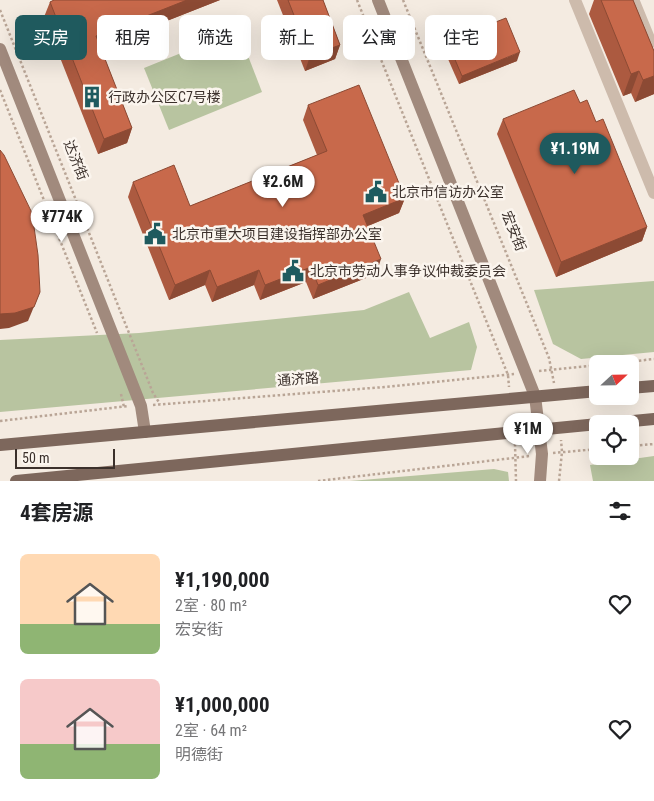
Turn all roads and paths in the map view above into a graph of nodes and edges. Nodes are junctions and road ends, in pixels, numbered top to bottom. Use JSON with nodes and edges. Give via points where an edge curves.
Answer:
{"nodes":[{"id":1,"x":357,"y":0,"type":"edge"},
{"id":2,"x":378,"y":0,"type":"edge"},
{"id":3,"x":404,"y":0,"type":"edge"},
{"id":4,"x":575,"y":0,"type":"edge"},
{"id":5,"x":636,"y":0,"type":"edge"},
{"id":6,"x":0,"y":10,"type":"edge"},
{"id":7,"x":654,"y":44,"type":"edge"},
{"id":8,"x":0,"y":49,"type":"edge"},
{"id":9,"x":0,"y":90,"type":"edge"},
{"id":10,"x":654,"y":193,"type":"edge"},
{"id":11,"x":100,"y":341,"type":"dead end"},
{"id":12,"x":654,"y":359,"type":"edge"},
{"id":13,"x":639,"y":361,"type":"edge"},
{"id":14,"x":589,"y":366,"type":"edge"},
{"id":15,"x":553,"y":370,"type":"junction"},
{"id":16,"x":526,"y":372,"type":"junction"},
{"id":17,"x":508,"y":375,"type":"junction"},
{"id":18,"x":118,"y":385,"type":"dead end"},
{"id":19,"x":654,"y":386,"type":"edge"},
{"id":20,"x":639,"y":387,"type":"edge"},
{"id":21,"x":589,"y":392,"type":"edge"},
{"id":22,"x":554,"y":395,"type":"junction"},
{"id":23,"x":535,"y":396,"type":"junction"},
{"id":24,"x":511,"y":398,"type":"junction"},
{"id":25,"x":160,"y":404,"type":"junction"},
{"id":26,"x":141,"y":406,"type":"junction"},
{"id":27,"x":124,"y":407,"type":"junction"},
{"id":28,"x":654,"y":419,"type":"edge"},
{"id":29,"x":639,"y":420,"type":"edge"},
{"id":30,"x":0,"y":421,"type":"edge"},
{"id":31,"x":589,"y":425,"type":"edge"},
{"id":32,"x":559,"y":428,"type":"junction"},
{"id":33,"x":540,"y":429,"type":"junction"},
{"id":34,"x":145,"y":432,"type":"junction"},
{"id":35,"x":515,"y":432,"type":"junction"},
{"id":36,"x":654,"y":444,"type":"edge"},
{"id":37,"x":0,"y":445,"type":"edge"},
{"id":38,"x":639,"y":445,"type":"edge"},
{"id":39,"x":589,"y":450,"type":"edge"},
{"id":40,"x":562,"y":452,"type":"junction"},
{"id":41,"x":542,"y":454,"type":"junction"},
{"id":42,"x":516,"y":458,"type":"junction"},
{"id":43,"x":16,"y":481,"type":"edge"},
{"id":44,"x":318,"y":481,"type":"edge"},
{"id":45,"x":516,"y":481,"type":"edge"},
{"id":46,"x":540,"y":481,"type":"edge"},
{"id":47,"x":559,"y":481,"type":"edge"}],
"edges":[{"from":1,"to":17,"type":"path"},
{"from":2,"to":16,"type":"street"},
{"from":3,"to":15,"type":"path","name":"宏安街"},
{"from":4,"to":10,"type":"street"},
{"from":5,"to":7,"type":"lane"},
{"from":6,"to":25,"type":"path","name":"达济街"},
{"from":8,"to":26,"type":"street"},
{"from":9,"to":11,"type":"path"},
{"from":12,"to":13,"type":"path"},
{"from":14,"to":15,"type":"path","name":"通济路"},
{"from":15,"to":16,"type":"path","name":"通济路"},
{"from":15,"to":22,"type":"path","name":"宏安街"},
{"from":16,"to":17,"type":"path","name":"通济路"},
{"from":16,"to":23,"type":"street"},
{"from":17,"to":24,"type":"path"},
{"from":17,"to":25,"type":"path","name":"通济路","via":[[385,388]]},
{"from":18,"to":27,"type":"path"},
{"from":19,"to":20,"type":"main road"},
{"from":21,"to":22,"type":"main road"},
{"from":22,"to":23,"type":"main road"},
{"from":23,"to":24,"type":"main road"},
{"from":23,"to":33,"type":"street"},
{"from":24,"to":34,"type":"main road"},
{"from":25,"to":26,"type":"path","name":"通济路"},
{"from":26,"to":27,"type":"path","name":"通济路"},
{"from":26,"to":34,"type":"street"},
{"from":27,"to":30,"type":"path","name":"通济路"},
{"from":28,"to":29,"type":"main road"},
{"from":31,"to":32,"type":"main road"},
{"from":32,"to":33,"type":"main road"},
{"from":32,"to":40,"type":"path"},
{"from":33,"to":35,"type":"main road"},
{"from":33,"to":41,"type":"street"},
{"from":34,"to":37,"type":"main road"},
{"from":35,"to":42,"type":"path"},
{"from":35,"to":43,"type":"main road"},
{"from":36,"to":38,"type":"path"},
{"from":39,"to":40,"type":"path"},
{"from":40,"to":41,"type":"path"},
{"from":40,"to":47,"type":"path"},
{"from":41,"to":42,"type":"path"},
{"from":41,"to":46,"type":"street"},
{"from":42,"to":44,"type":"path"},
{"from":42,"to":45,"type":"path"}]}
